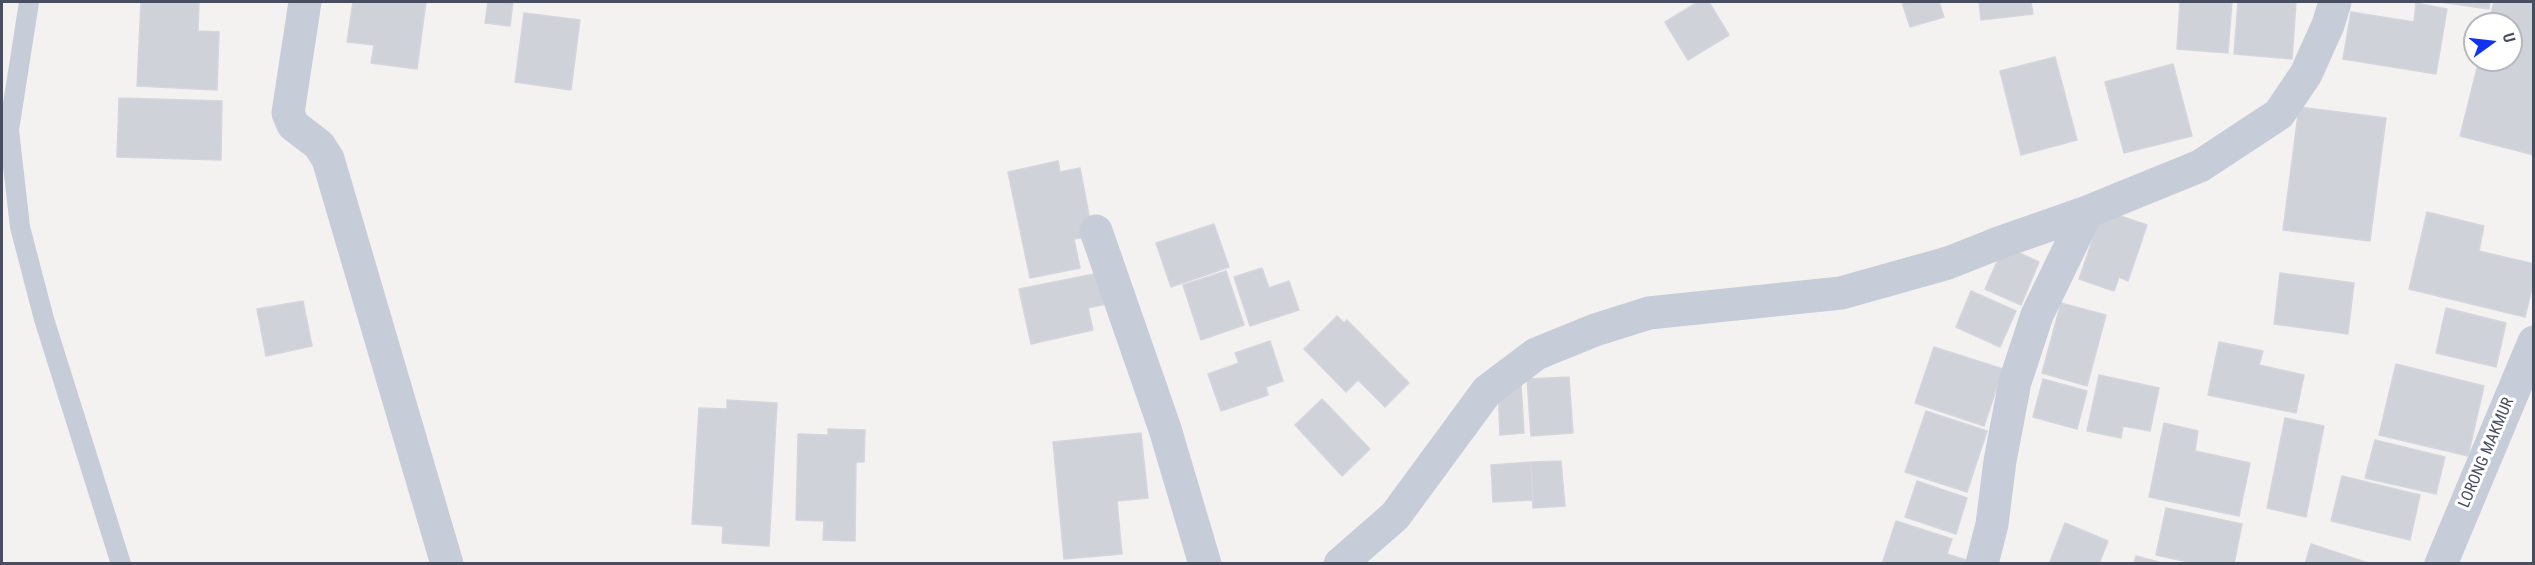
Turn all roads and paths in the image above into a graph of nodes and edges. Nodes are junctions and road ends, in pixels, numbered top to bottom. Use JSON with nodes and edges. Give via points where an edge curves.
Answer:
{"nodes":[{"id":1,"x":29,"y":2,"type":"edge"},
{"id":2,"x":305,"y":2,"type":"edge"},
{"id":3,"x":2335,"y":2,"type":"edge"},
{"id":4,"x":2087,"y":212,"type":"junction"},
{"id":5,"x":1096,"y":231,"type":"dead end"},
{"id":6,"x":2534,"y":342,"type":"edge"},
{"id":7,"x":122,"y":564,"type":"edge"},
{"id":8,"x":447,"y":564,"type":"edge"},
{"id":9,"x":1205,"y":564,"type":"edge"},
{"id":10,"x":1340,"y":564,"type":"edge"},
{"id":11,"x":1982,"y":564,"type":"edge"},
{"id":12,"x":2441,"y":564,"type":"edge"}],
"edges":[{"from":1,"to":7,"type":"lane","via":[[9,130],[20,227],[44,319]]},
{"from":2,"to":8,"type":"street","via":[[288,113],[293,125],[319,145],[328,159]]},
{"from":3,"to":4,"type":"street","via":[[2306,74],[2279,114],[2200,166]]},
{"from":4,"to":10,"type":"street","via":[[1948,263],[1841,293],[1650,313],[1536,354],[1487,391],[1395,516]]},
{"from":4,"to":11,"type":"street","via":[[2037,315],[2015,382]]},
{"from":5,"to":9,"type":"street","via":[[1165,429]]},
{"from":6,"to":12,"type":"street","name":"LORONG MAKMUR"}]}
